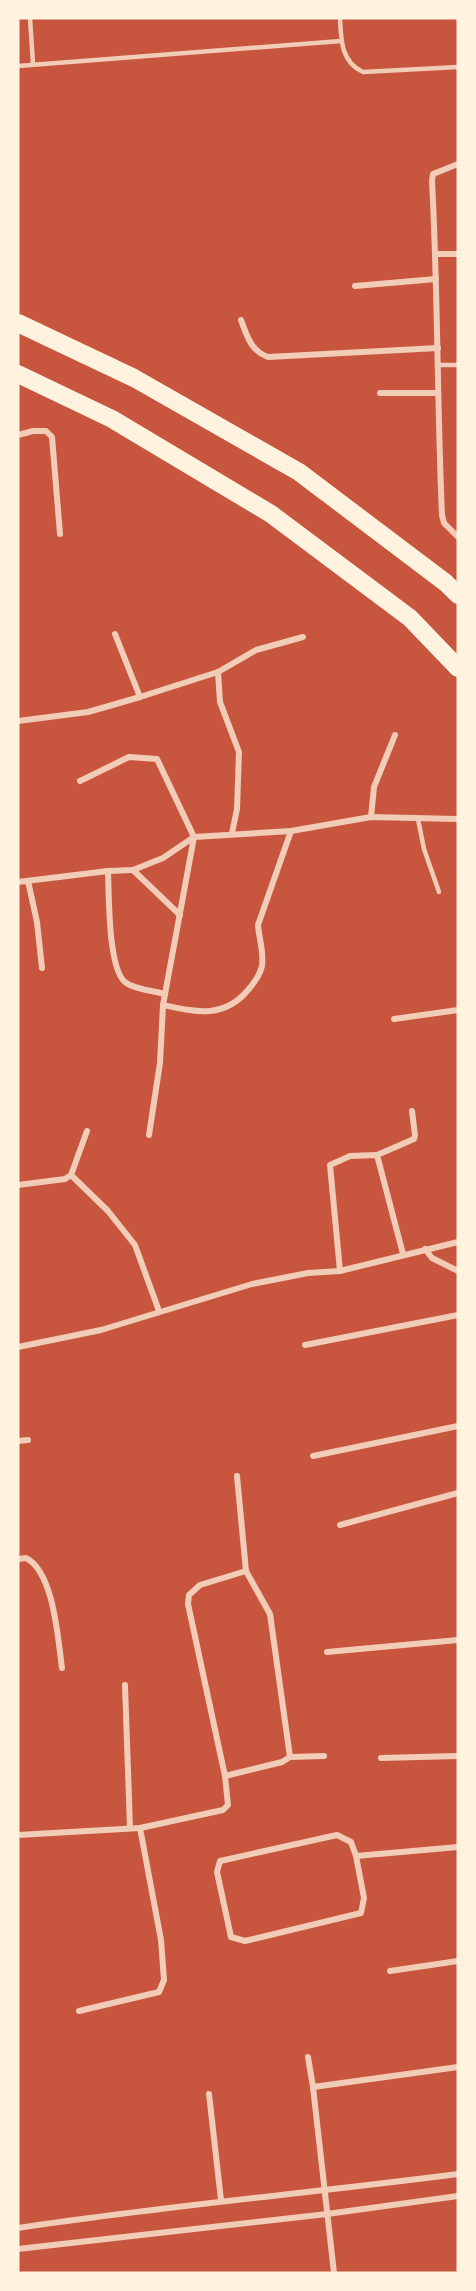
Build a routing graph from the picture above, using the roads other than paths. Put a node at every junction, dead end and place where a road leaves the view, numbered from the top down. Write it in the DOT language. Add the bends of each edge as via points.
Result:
graph roads {
  1 [pos="30,18"];
  2 [pos="340,18"];
  3 [pos="341,41"];
  4 [pos="33,64"];
  5 [pos="18,66"];
  6 [pos="458,67"];
  7 [pos="458,164"];
  8 [pos="436,254"];
  9 [pos="458,254"];
  10 [pos="436,279"];
  11 [pos="355,286"];
  12 [pos="241,320"];
  13 [pos="18,323"];
  14 [pos="438,348"];
  15 [pos="437,365"];
  16 [pos="458,365"];
  17 [pos="18,374"];
  18 [pos="380,393"];
  19 [pos="436,393"];
  20 [pos="18,435"];
  21 [pos="60,534"];
  22 [pos="458,537"];
  23 [pos="458,596"];
  24 [pos="115,634"];
  25 [pos="303,637"];
  26 [pos="458,668"];
  27 [pos="218,672"];
  28 [pos="140,697"];
  29 [pos="18,721"];
  30 [pos="395,735"];
  31 [pos="80,781"];
  32 [pos="371,817"];
  33 [pos="418,819"];
  34 [pos="458,819"];
  35 [pos="291,831"];
  36 [pos="232,833"];
  37 [pos="194,837"];
  38 [pos="134,870"];
  39 [pos="108,871"];
  40 [pos="28,881"];
  41 [pos="18,882"];
  42 [pos="439,892"];
  43 [pos="180,915"];
  44 [pos="42,968"];
  45 [pos="165,994"];
  46 [pos="163,1005"];
  47 [pos="458,1010"];
  48 [pos="394,1019"];
  49 [pos="412,1111"];
  50 [pos="87,1131"];
  51 [pos="149,1135"];
  52 [pos="377,1155"];
  53 [pos="71,1175"];
  54 [pos="18,1185"];
  55 [pos="458,1242"];
  56 [pos="425,1249"];
  57 [pos="403,1254"];
  58 [pos="340,1271"];
  59 [pos="458,1271"];
  60 [pos="159,1311"];
  61 [pos="458,1316"];
  62 [pos="305,1345"];
  63 [pos="18,1347"];
  64 [pos="458,1426"];
  65 [pos="28,1440"];
  66 [pos="18,1441"];
  67 [pos="313,1456"];
  68 [pos="237,1476"];
  69 [pos="458,1493"];
  70 [pos="340,1525"];
  71 [pos="18,1559"];
  72 [pos="246,1571"];
  73 [pos="458,1640"];
  74 [pos="327,1652"];
  75 [pos="62,1668"];
  76 [pos="126,1684"];
  77 [pos="324,1756"];
  78 [pos="458,1756"];
  79 [pos="290,1757"];
  80 [pos="381,1758"];
  81 [pos="225,1776"];
  82 [pos="130,1828"];
  83 [pos="140,1828"];
  84 [pos="18,1835"];
  85 [pos="458,1847"];
  86 [pos="356,1856"];
  87 [pos="458,1961"];
  88 [pos="390,1971"];
  89 [pos="79,2011"];
  90 [pos="308,2057"];
  91 [pos="458,2067"];
  92 [pos="313,2087"];
  93 [pos="209,2094"];
  94 [pos="458,2174"];
  95 [pos="325,2191"];
  96 [pos="458,2196"];
  97 [pos="221,2200"];
  98 [pos="327,2214"];
  99 [pos="18,2228"];
  100 [pos="18,2249"];
  101 [pos="334,2273"];
  1 -- 4 [label="lane"];
  2 -- 3 [label="lane"];
  3 -- 4 [label="lane"];
  3 -- 6 [label="lane" via="352,67 363,72"];
  4 -- 5 [label="lane"];
  7 -- 8 [label="street" via="433,174"];
  8 -- 9 [label="street"];
  8 -- 10 [label="street"];
  10 -- 11 [label="street"];
  10 -- 14 [label="street"];
  12 -- 14 [label="street" via="251,345 268,357"];
  13 -- 23 [label="highway" via="134,378 299,472"];
  14 -- 15 [label="street"];
  15 -- 16 [label="lane"];
  15 -- 19 [label="street"];
  17 -- 26 [label="highway" via="112,419 271,514 410,618"];
  18 -- 19 [label="street"];
  19 -- 22 [label="street" via="442,515 444,523"];
  20 -- 21 [label="street" via="39,430 52,437"];
  24 -- 28 [label="street"];
  25 -- 27 [label="street" via="256,650"];
  27 -- 28 [label="street"];
  27 -- 36 [label="street" via="220,702 239,752"];
  28 -- 29 [label="street" via="88,712"];
  30 -- 32 [label="street" via="374,787"];
  31 -- 37 [label="street" via="129,757 157,759"];
  32 -- 33 [label="street"];
  32 -- 35 [label="street"];
  33 -- 34 [label="street"];
  33 -- 42 [label="lane"];
  35 -- 36 [label="street"];
  35 -- 46 [label="street" via="258,925 263,946 257,979 229,1007 205,1012"];
  36 -- 37 [label="street"];
  37 -- 38 [label="street" via="164,858"];
  37 -- 43 [label="street"];
  38 -- 39 [label="street"];
  38 -- 43 [label="street"];
  39 -- 40 [label="street"];
  39 -- 45 [label="street" via="117,973 126,984"];
  40 -- 41 [label="street"];
  40 -- 44 [label="street"];
  43 -- 45 [label="street"];
  45 -- 46 [label="street"];
  46 -- 51 [label="street" via="160,1063"];
  47 -- 48 [label="street"];
  49 -- 52 [label="street" via="416,1135 413,1140"];
  50 -- 53 [label="street"];
  52 -- 57 [label="street"];
  52 -- 58 [label="street" via="350,1156 330,1165"];
  53 -- 54 [label="street"];
  53 -- 60 [label="street" via="108,1211 135,1245"];
  55 -- 56 [label="street"];
  56 -- 57 [label="street"];
  56 -- 59 [label="street" via="432,1258"];
  57 -- 58 [label="street"];
  58 -- 60 [label="street" via="252,1284"];
  60 -- 63 [label="street" via="101,1330"];
  61 -- 62 [label="street"];
  64 -- 67 [label="street"];
  65 -- 66 [label="street"];
  68 -- 72 [label="street"];
  69 -- 70 [label="street"];
  71 -- 75 [label="street" via="26,1558 38,1568 55,1609"];
  72 -- 79 [label="street" via="270,1614"];
  72 -- 81 [label="street" via="200,1585 189,1595 188,1604"];
  73 -- 74 [label="street"];
  76 -- 82 [label="street"];
  77 -- 79 [label="street"];
  78 -- 80 [label="street"];
  79 -- 81 [label="street"];
  81 -- 83 [label="street" via="228,1805 223,1810"];
  82 -- 83 [label="street"];
  82 -- 84 [label="street"];
  83 -- 89 [label="street" via="161,1940 164,1980 159,1992"];
  85 -- 86 [label="street"];
  86 -- 86 [label="street" via="364,1898 361,1913 245,1941 231,1937 217,1872 220,1861 337,1835 351,1842"];
  87 -- 88 [label="street"];
  90 -- 92 [label="street"];
  91 -- 92 [label="street"];
  92 -- 95 [label="street"];
  93 -- 97 [label="street"];
  94 -- 95 [label="street"];
  95 -- 97 [label="street"];
  95 -- 98 [label="street"];
  96 -- 98 [label="street"];
  97 -- 99 [label="street"];
  98 -- 100 [label="street"];
  98 -- 101 [label="street"];
}
